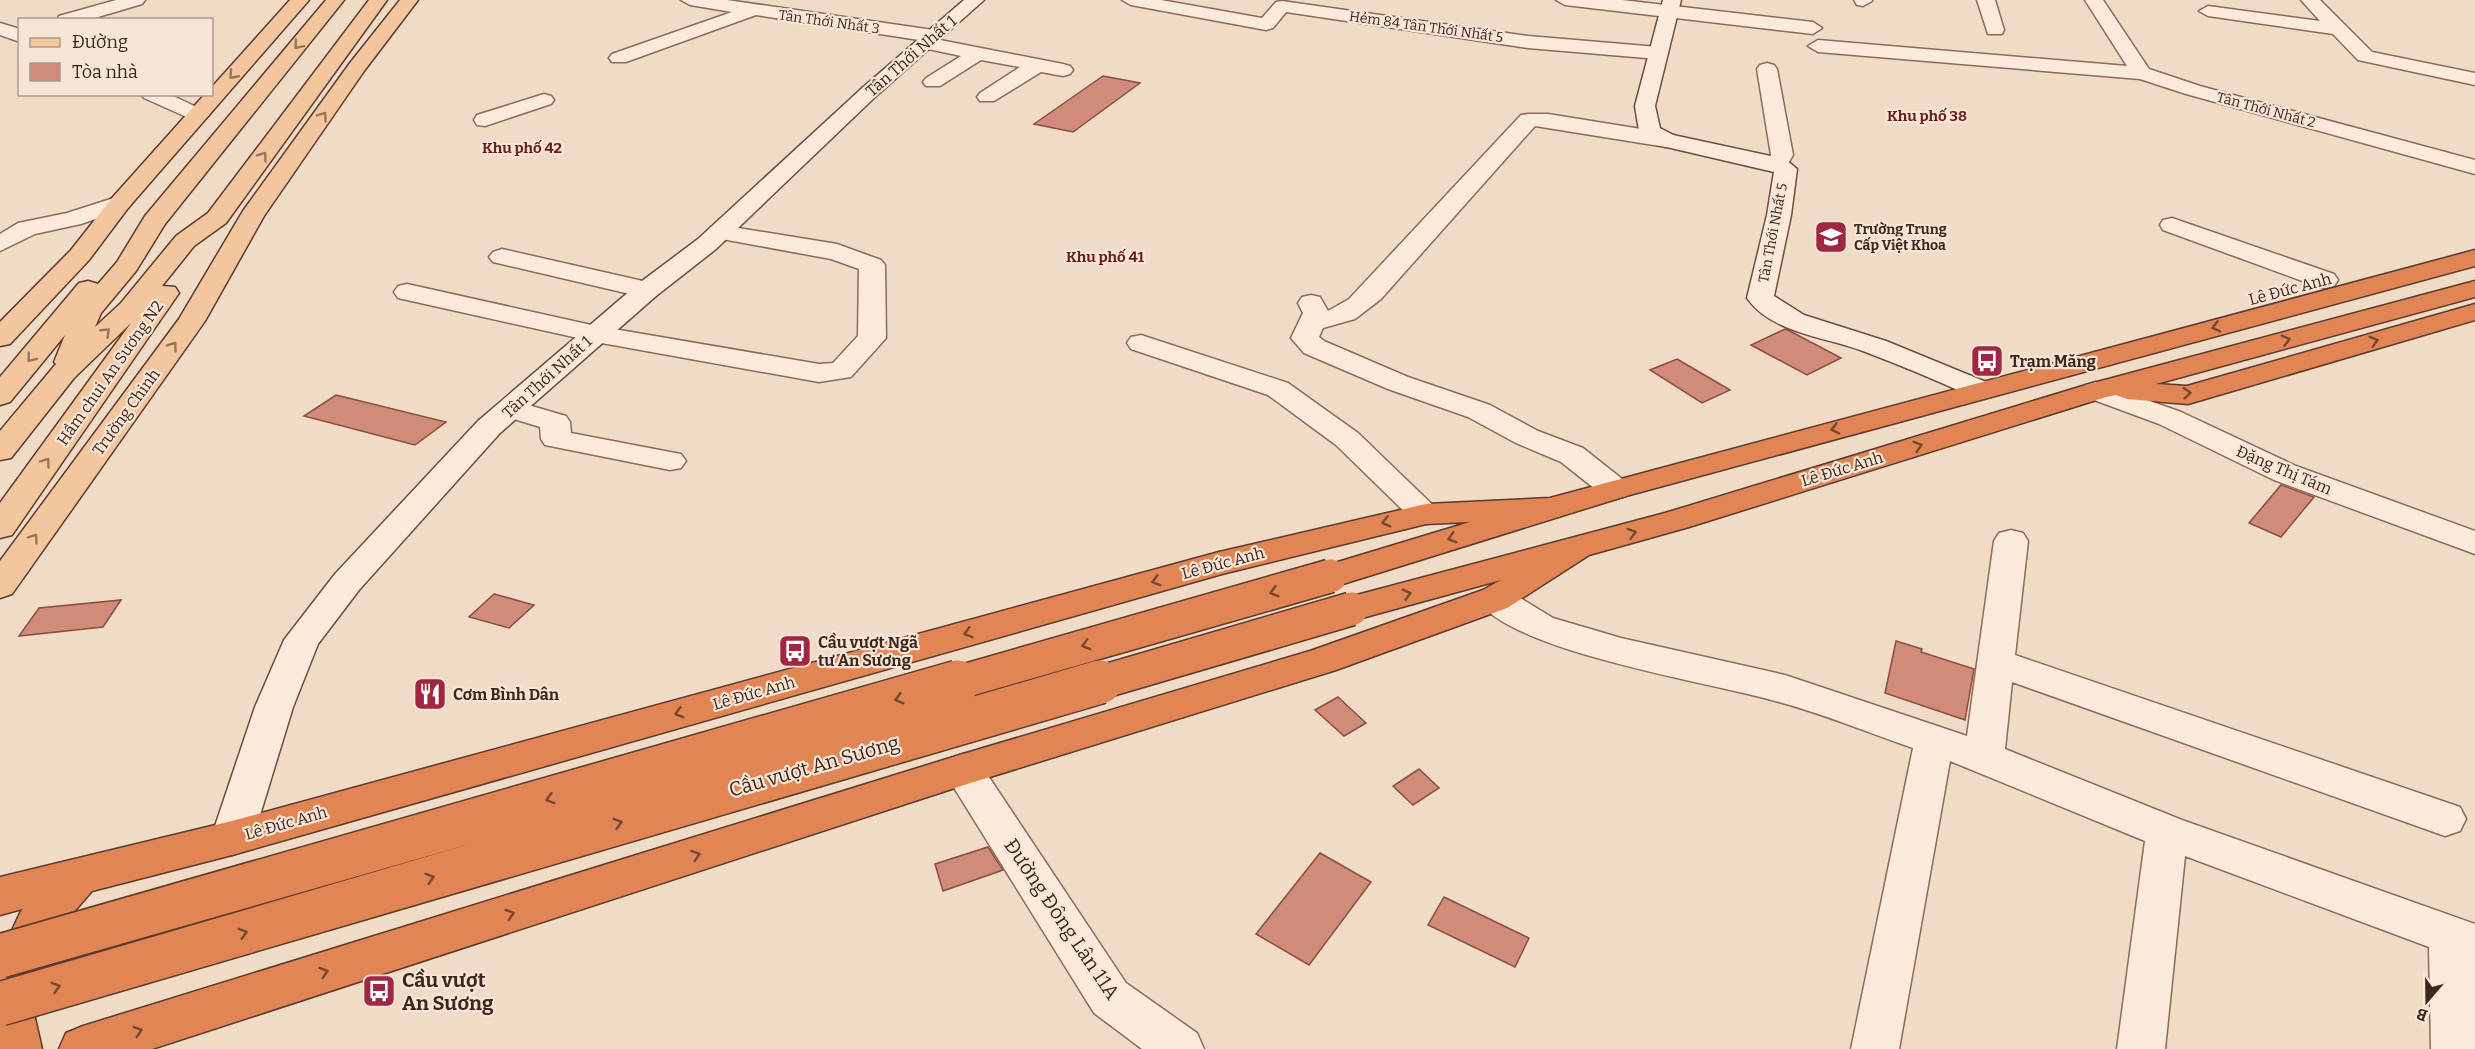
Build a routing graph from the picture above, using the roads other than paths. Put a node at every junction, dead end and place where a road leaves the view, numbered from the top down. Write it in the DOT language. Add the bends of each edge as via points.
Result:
graph roads {
  1 [pos="136,0"];
  2 [pos="300,0"];
  3 [pos="335,0"];
  4 [pos="378,0"];
  5 [pos="409,0"];
  6 [pos="775,0"];
  7 [pos="975,0"];
  8 [pos="1131,0"];
  9 [pos="1565,0"];
  10 [pos="1986,0"];
  11 [pos="2094,0"];
  12 [pos="2310,0"];
  13 [pos="699,1"];
  14 [pos="1670,7"];
  15 [pos="751,11"];
  16 [pos="2208,11"];
  17 [pos="73,18"];
  18 [pos="2340,29"];
  19 [pos="1995,30"];
  20 [pos="929,40"];
  21 [pos="978,53"];
  22 [pos="1659,53"];
  23 [pos="618,58"];
  24 [pos="1038,65"];
  25 [pos="1767,69"];
  26 [pos="1063,70"];
  27 [pos="2142,73"];
  28 [pos="2475,79"];
  29 [pos="933,82"];
  30 [pos="155,96"];
  31 [pos="987,97"];
  32 [pos="544,100"];
  33 [pos="198,115"];
  34 [pos="486,120"];
  35 [pos="1666,140"];
  36 [pos="209,152"];
  37 [pos="1777,164"];
  38 [pos="2475,167"];
  39 [pos="240,188"];
  40 [pos="120,203"];
  41 [pos="217,218"];
  42 [pos="154,222"];
  43 [pos="2172,225"];
  44 [pos="720,232"];
  45 [pos="242,233"];
  46 [pos="2475,240"];
  47 [pos="0,244"];
  48 [pos="80,255"];
  49 [pos="502,257"];
  50 [pos="2475,258"];
  51 [pos="2325,280"];
  52 [pos="2475,288"];
  53 [pos="647,290"];
  54 [pos="407,292"];
  55 [pos="2475,312"];
  56 [pos="596,334"];
  57 [pos="0,338"];
  58 [pos="1141,343"];
  59 [pos="64,372"];
  60 [pos="2013,381"];
  61 [pos="2102,389"];
  62 [pos="1981,390"];
  63 [pos="0,396"];
  64 [pos="511,409"];
  65 [pos="0,451"];
  66 [pos="670,461"];
  67 [pos="1615,489"];
  68 [pos="1548,508"];
  69 [pos="1426,514"];
  70 [pos="0,526"];
  71 [pos="2011,542"];
  72 [pos="2475,543"];
  73 [pos="1575,550"];
  74 [pos="0,586"];
  75 [pos="1340,592"];
  76 [pos="1495,599"];
  77 [pos="1996,662"];
  78 [pos="1934,740"];
  79 [pos="1984,757"];
  80 [pos="963,770"];
  81 [pos="2445,819"];
  82 [pos="2167,832"];
  83 [pos="232,838"];
  84 [pos="77,878"];
  85 [pos="0,896"];
  86 [pos="2463,940"];
  87 [pos="0,956"];
  88 [pos="0,1004"];
  89 [pos="18,1049"];
  90 [pos="83,1049"];
  91 [pos="1180,1049"];
  92 [pos="1875,1049"];
  93 [pos="2140,1049"];
  94 [pos="2455,1049"];
  1 -- 17 [label="street"];
  2 -- 33 [label="main road, one-way"];
  3 -- 36 [label="main road, one-way"];
  39 -- 4 [label="main road, one-way"];
  45 -- 5 [label="main road, Trường Chinh, one-way" via="357,67"];
  6 -- 15 [label="street"];
  7 -- 20 [label="street, Tân Thới Nhất 1"];
  8 -- 22 [label="street, Hẻm 84 Tân Thới Nhất 5" via="1266,24 1282,6 1528,42"];
  9 -- 14 [label="street, Tân Thới Nhất 2"];
  10 -- 19 [label="street"];
  11 -- 27 [label="street"];
  12 -- 18 [label="street"];
  13 -- 15 [label="street, Tân Thới Nhất 3"];
  14 -- 22 [label="street"];
  14 -- 27 [label="street, Tân Thới Nhất 2" via="1816,37"];
  15 -- 20 [label="street, Tân Thới Nhất 3"];
  15 -- 23 [label="street"];
  16 -- 18 [label="street"];
  18 -- 28 [label="street" via="2365,56"];
  20 -- 21 [label="street, Tân Thới Nhất 3"];
  20 -- 44 [label="street, Tân Thới Nhất 1"];
  21 -- 24 [label="street, Tân Thới Nhất 3"];
  21 -- 29 [label="street"];
  22 -- 35 [label="street" via="1645,106 1650,131"];
  24 -- 26 [label="street, Tân Thới Nhất 3"];
  24 -- 31 [label="street"];
  25 -- 37 [label="street" via="1782,155"];
  27 -- 38 [label="street, Tân Thới Nhất 2"];
  30 -- 33 [label="street"];
  32 -- 34 [label="street"];
  33 -- 40 [label="main road"];
  35 -- 37 [label="street, Tân Thới Nhất 5"];
  35 -- 67 [label="street, Tân Thới Nhất 5" via="1529,120 1365,300 1351,312 1332,320 1311,310 1305,338 1314,347 1398,383 1479,411 1572,455"];
  36 -- 42 [label="main road"];
  36 -- 48 [label="main road" via="139,213"];
  37 -- 62 [label="street, Tân Thới Nhất 5" via="1786,169 1760,298 1771,309 1802,323 1935,368"];
  39 -- 41 [label="main road"];
  39 -- 45 [label="main road" via="237,207"];
  40 -- 47 [label="street" via="27,228"];
  40 -- 48 [label="main road"];
  59 -- 41 [label="main road, one-way" via="130,309 185,241"];
  70 -- 41 [label="main road, Hầm chui An Sương N2, one-way"];
  42 -- 59 [label="main road" via="127,266 88,310"];
  42 -- 63 [label="main road, one-way" via="72,305"];
  43 -- 51 [label="street"];
  44 -- 53 [label="street, Tân Thới Nhất 1"];
  44 -- 56 [label="street" via="837,252 872,265 872,339 842,371 819,374"];
  74 -- 45 [label="main road, Trường Chinh, one-way" via="190,321"];
  46 -- 51 [label="highway, Lê Đức Anh"];
  48 -- 57 [label="main road"];
  49 -- 53 [label="street"];
  50 -- 60 [label="highway, Lê Đức Anh, one-way"];
  51 -- 60 [label="highway, Lê Đức Anh" via="2034,354"];
  61 -- 52 [label="highway, Lê Đức Anh, one-way"];
  53 -- 56 [label="street, Tân Thới Nhất 1"];
  54 -- 56 [label="street"];
  61 -- 55 [label="highway, Lê Đức Anh, one-way" via="2188,395"];
  56 -- 64 [label="street, Tân Thới Nhất 1"];
  58 -- 69 [label="street" via="1278,389 1347,439"];
  59 -- 65 [label="main road"];
  60 -- 62 [label="highway, Lê Đức Anh"];
  61 -- 72 [label="street, Đặng Thị Tám" via="2285,473"];
  73 -- 61 [label="highway, Lê Đức Anh, one-way"];
  62 -- 67 [label="highway, Lê Đức Anh, one-way"];
  64 -- 66 [label="street" via="555,422 556,439"];
  64 -- 83 [label="street, Tân Thới Nhất 1" via="489,427 347,582 302,640 274,707"];
  67 -- 68 [label="highway, Lê Đức Anh"];
  68 -- 69 [label="highway, Lê Đức Anh"];
  68 -- 75 [label="highway, Lê Đức Anh, one-way"];
  69 -- 83 [label="highway, Lê Đức Anh, one-way" via="1219,563"];
  71 -- 77 [label="street"];
  75 -- 73 [label="highway, Lê Đức Anh, one-way"];
  73 -- 76 [label="highway, Lê Đức Anh"];
  75 -- 87 [label="highway, one-way, bridge"];
  88 -- 75 [label="highway, Cầu vượt An Sương, one-way, bridge"];
  76 -- 78 [label="street" via="1540,627 1621,651 1785,689"];
  76 -- 80 [label="highway, Lê Đức Anh" via="1323,661"];
  77 -- 79 [label="street"];
  77 -- 81 [label="street"];
  78 -- 79 [label="street"];
  78 -- 92 [label="street"];
  79 -- 82 [label="street"];
  90 -- 80 [label="highway, Lê Đức Anh, one-way"];
  80 -- 91 [label="street, Đường Đông Lân 11A" via="1110,998"];
  82 -- 86 [label="street"];
  82 -- 93 [label="street"];
  83 -- 84 [label="highway, Lê Đức Anh"];
  84 -- 85 [label="highway, Lê Đức Anh"];
  84 -- 89 [label="highway" via="42,916 20,961 8,1014"];
  86 -- 94 [label="street"];
}
